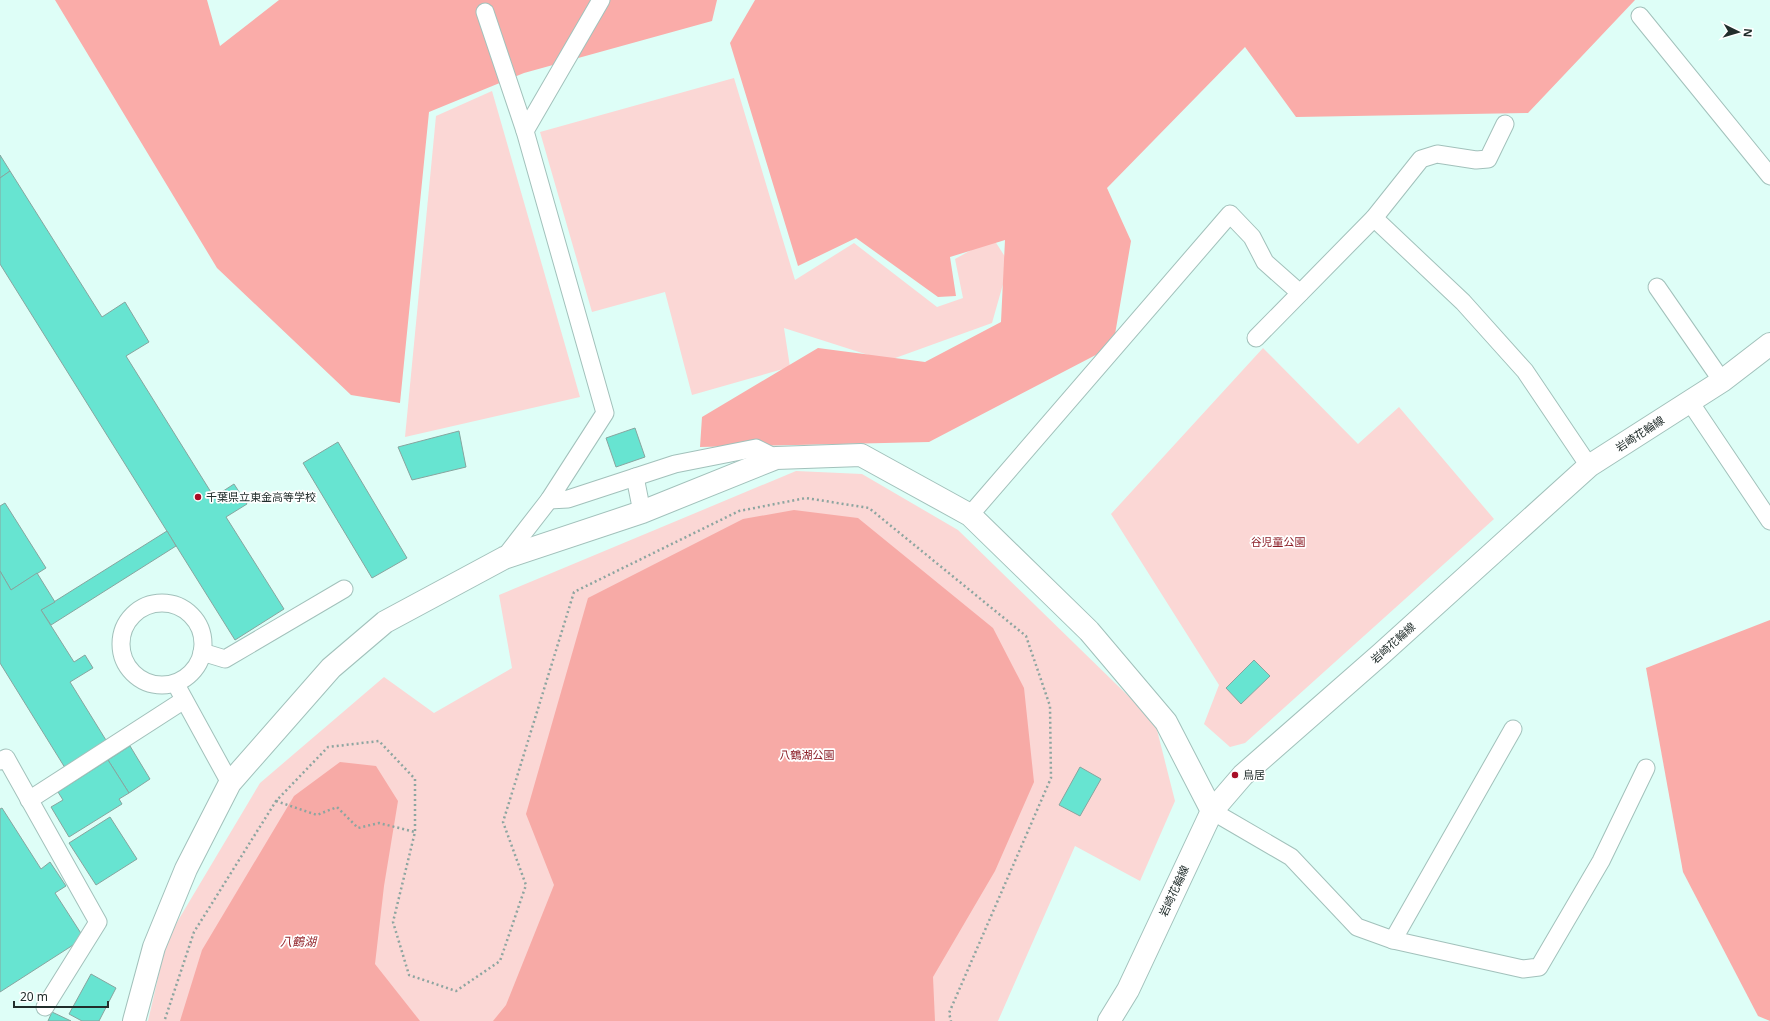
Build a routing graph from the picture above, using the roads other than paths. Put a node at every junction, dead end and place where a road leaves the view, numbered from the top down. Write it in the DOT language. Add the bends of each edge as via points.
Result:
graph roads {
  1 [pos="601,0"];
  2 [pos="485,12"];
  3 [pos="1640,16"];
  4 [pos="1505,124"];
  5 [pos="525,131"];
  6 [pos="1770,176"];
  7 [pos="1374,218"];
  8 [pos="1657,287"];
  9 [pos="1300,293"];
  10 [pos="1256,338"];
  11 [pos="1770,344"];
  12 [pos="1722,381"];
  13 [pos="1690,402"];
  14 [pos="776,458"];
  15 [pos="1589,466"];
  16 [pos="635,477"];
  17 [pos="549,500"];
  18 [pos="642,512"];
  19 [pos="970,515"];
  20 [pos="1770,522"];
  21 [pos="504,558"];
  22 [pos="344,589"];
  23 [pos="202,652"];
  24 [pos="175,683"];
  25 [pos="184,700"];
  26 [pos="1513,729"];
  27 [pos="0,761"];
  28 [pos="1646,768"];
  29 [pos="230,782"];
  30 [pos="29,800"];
  31 [pos="1212,811"];
  32 [pos="1393,940"];
  33 [pos="45,1007"];
  34 [pos="134,1021"];
  35 [pos="1108,1021"];
  1 -- 5 [label="lane"];
  2 -- 5 [label="lane"];
  3 -- 6 [label="lane"];
  4 -- 7 [label="lane" via="1488,159 1476,160 1437,154 1421,159"];
  5 -- 17 [label="lane" via="605,413"];
  7 -- 9 [label="lane"];
  7 -- 15 [label="lane" via="1463,302 1525,371"];
  8 -- 12 [label="lane"];
  9 -- 10 [label="lane"];
  9 -- 19 [label="lane" via="1265,262 1252,237 1230,214"];
  11 -- 12 [label="street, 岩崎花輪線"];
  12 -- 13 [label="street, 岩崎花輪線"];
  13 -- 15 [label="street, 岩崎花輪線"];
  13 -- 20 [label="lane"];
  14 -- 16 [label="lane" via="756,448 675,464"];
  14 -- 18 [label="street"];
  14 -- 19 [label="street" via="861,455"];
  15 -- 31 [label="street, 岩崎花輪線" via="1243,775"];
  16 -- 17 [label="lane" via="568,499"];
  16 -- 18 [label="lane"];
  17 -- 21 [label="lane"];
  18 -- 21 [label="street"];
  19 -- 31 [label="street" via="1089,631 1166,722"];
  21 -- 29 [label="street" via="385,622 332,668"];
  22 -- 23 [label="lane" via="225,659"];
  23 -- 24 [label="lane" via="197,665 187,676"];
  23 -- 24 [label="lane" via="203,638 198,624 189,613 177,605 163,602 149,605 127,622 122,635 121,650 134,674 147,682 161,685"];
  24 -- 25 [label="lane"];
  25 -- 29 [label="lane"];
  25 -- 30 [label="lane"];
  26 -- 32 [label="lane"];
  27 -- 30 [label="lane" via="6,758"];
  28 -- 32 [label="lane" via="1601,861 1539,967 1523,969"];
  29 -- 34 [label="street" via="183,876 154,947"];
  30 -- 33 [label="lane" via="98,922"];
  31 -- 32 [label="lane" via="1291,856 1357,927"];
  31 -- 35 [label="street, 岩崎花輪線" via="1128,990"];
}
